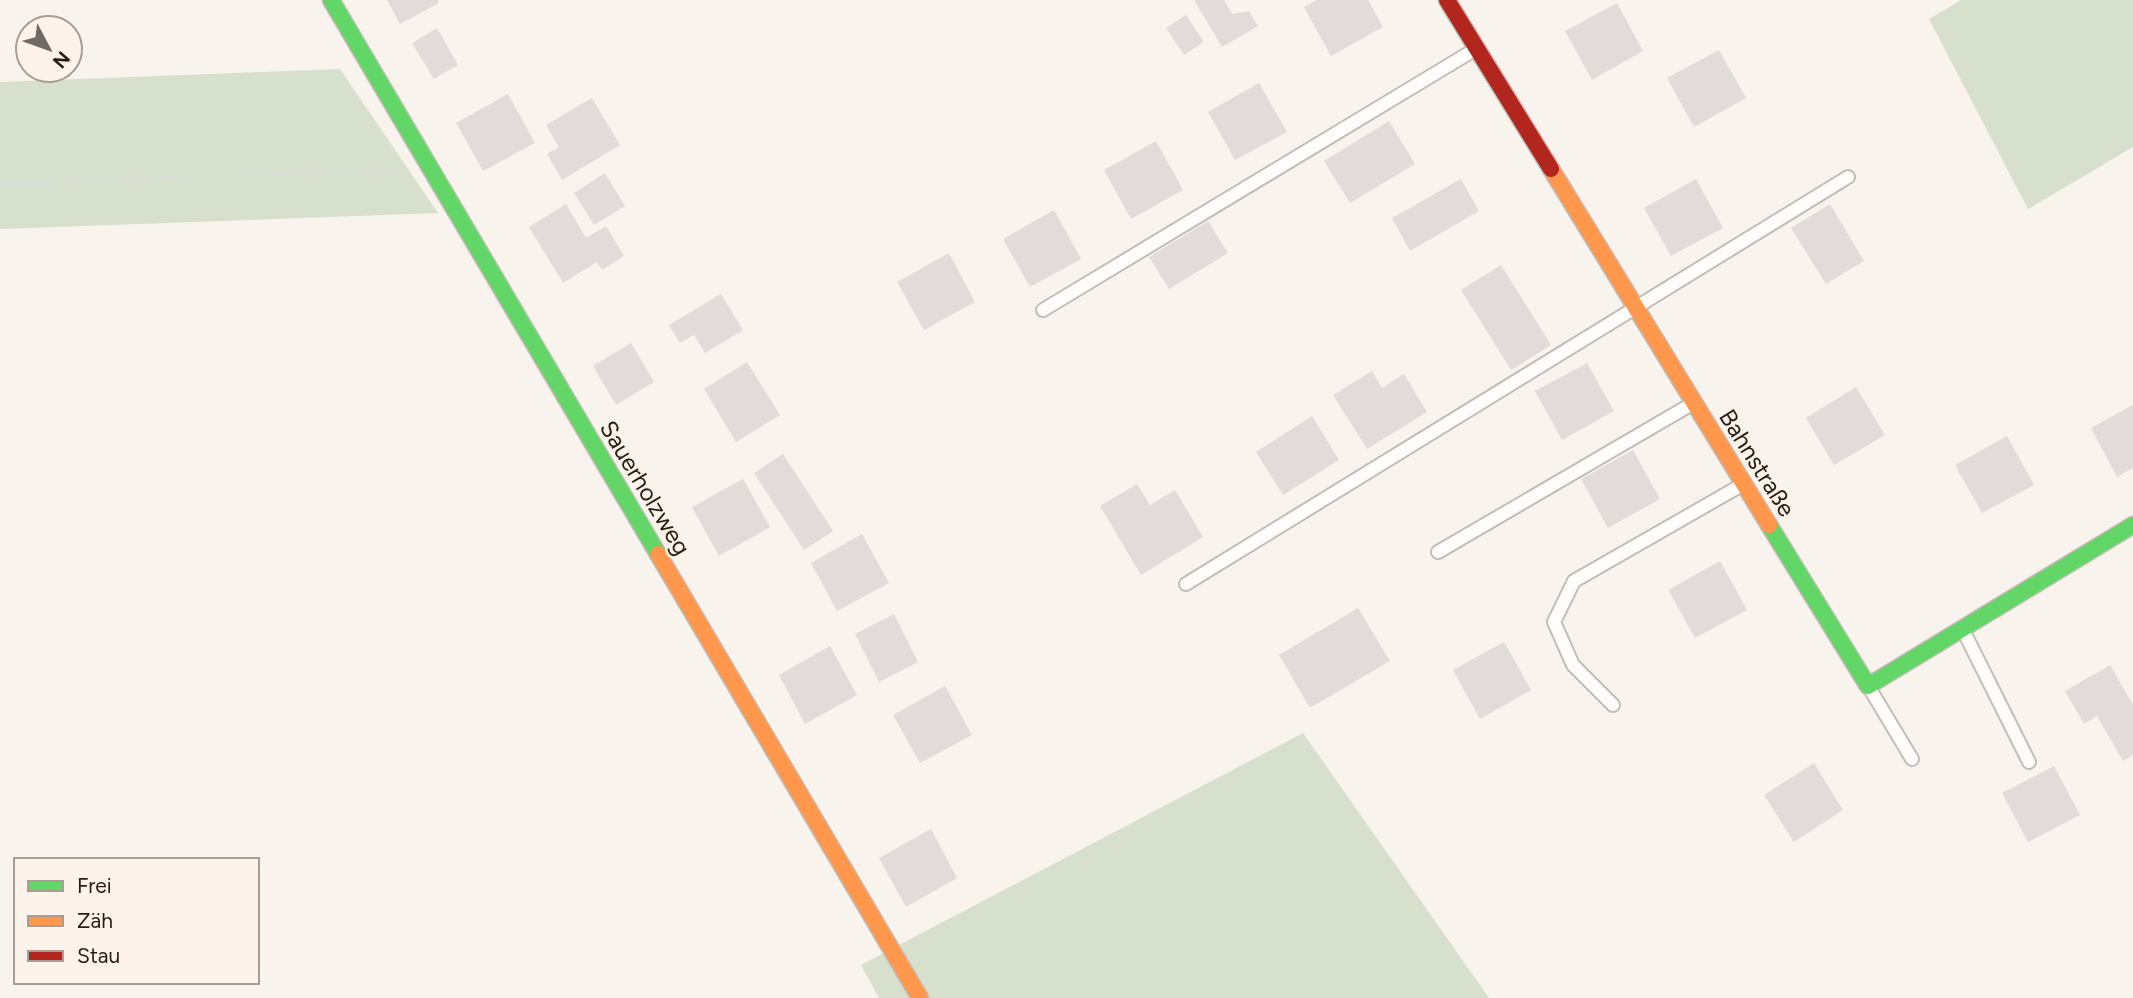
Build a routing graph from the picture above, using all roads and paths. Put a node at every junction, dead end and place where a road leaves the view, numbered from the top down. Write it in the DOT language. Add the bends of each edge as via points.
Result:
graph roads {
  1 [pos="331,0"];
  2 [pos="1447,0"];
  3 [pos="1477,48"];
  4 [pos="434,175"];
  5 [pos="1849,177"];
  6 [pos="0,183"];
  7 [pos="1636,309"];
  8 [pos="1043,310"];
  9 [pos="1694,403"];
  10 [pos="1744,484"];
  11 [pos="2133,526"];
  12 [pos="1438,552"];
  13 [pos="1186,584"];
  14 [pos="1962,629"];
  15 [pos="1868,686"];
  16 [pos="1613,705"];
  17 [pos="1912,759"];
  18 [pos="2029,762"];
  19 [pos="920,998"];
  1 -- 4 [label="street, Sauerholzweg"];
  2 -- 3 [label="street, Bahnstraße"];
  3 -- 7 [label="street, Bahnstraße"];
  3 -- 8 [label="lane"];
  4 -- 6 [label="path" via="340,171"];
  4 -- 19 [label="street, Sauerholzweg"];
  5 -- 7 [label="lane"];
  7 -- 9 [label="street, Bahnstraße"];
  7 -- 13 [label="lane"];
  9 -- 10 [label="street, Bahnstraße"];
  9 -- 12 [label="lane"];
  10 -- 15 [label="street, Bahnstraße"];
  10 -- 16 [label="lane" via="1574,581 1554,622 1573,666"];
  11 -- 14 [label="street"];
  14 -- 15 [label="street"];
  14 -- 18 [label="lane"];
  15 -- 17 [label="lane"];
}
